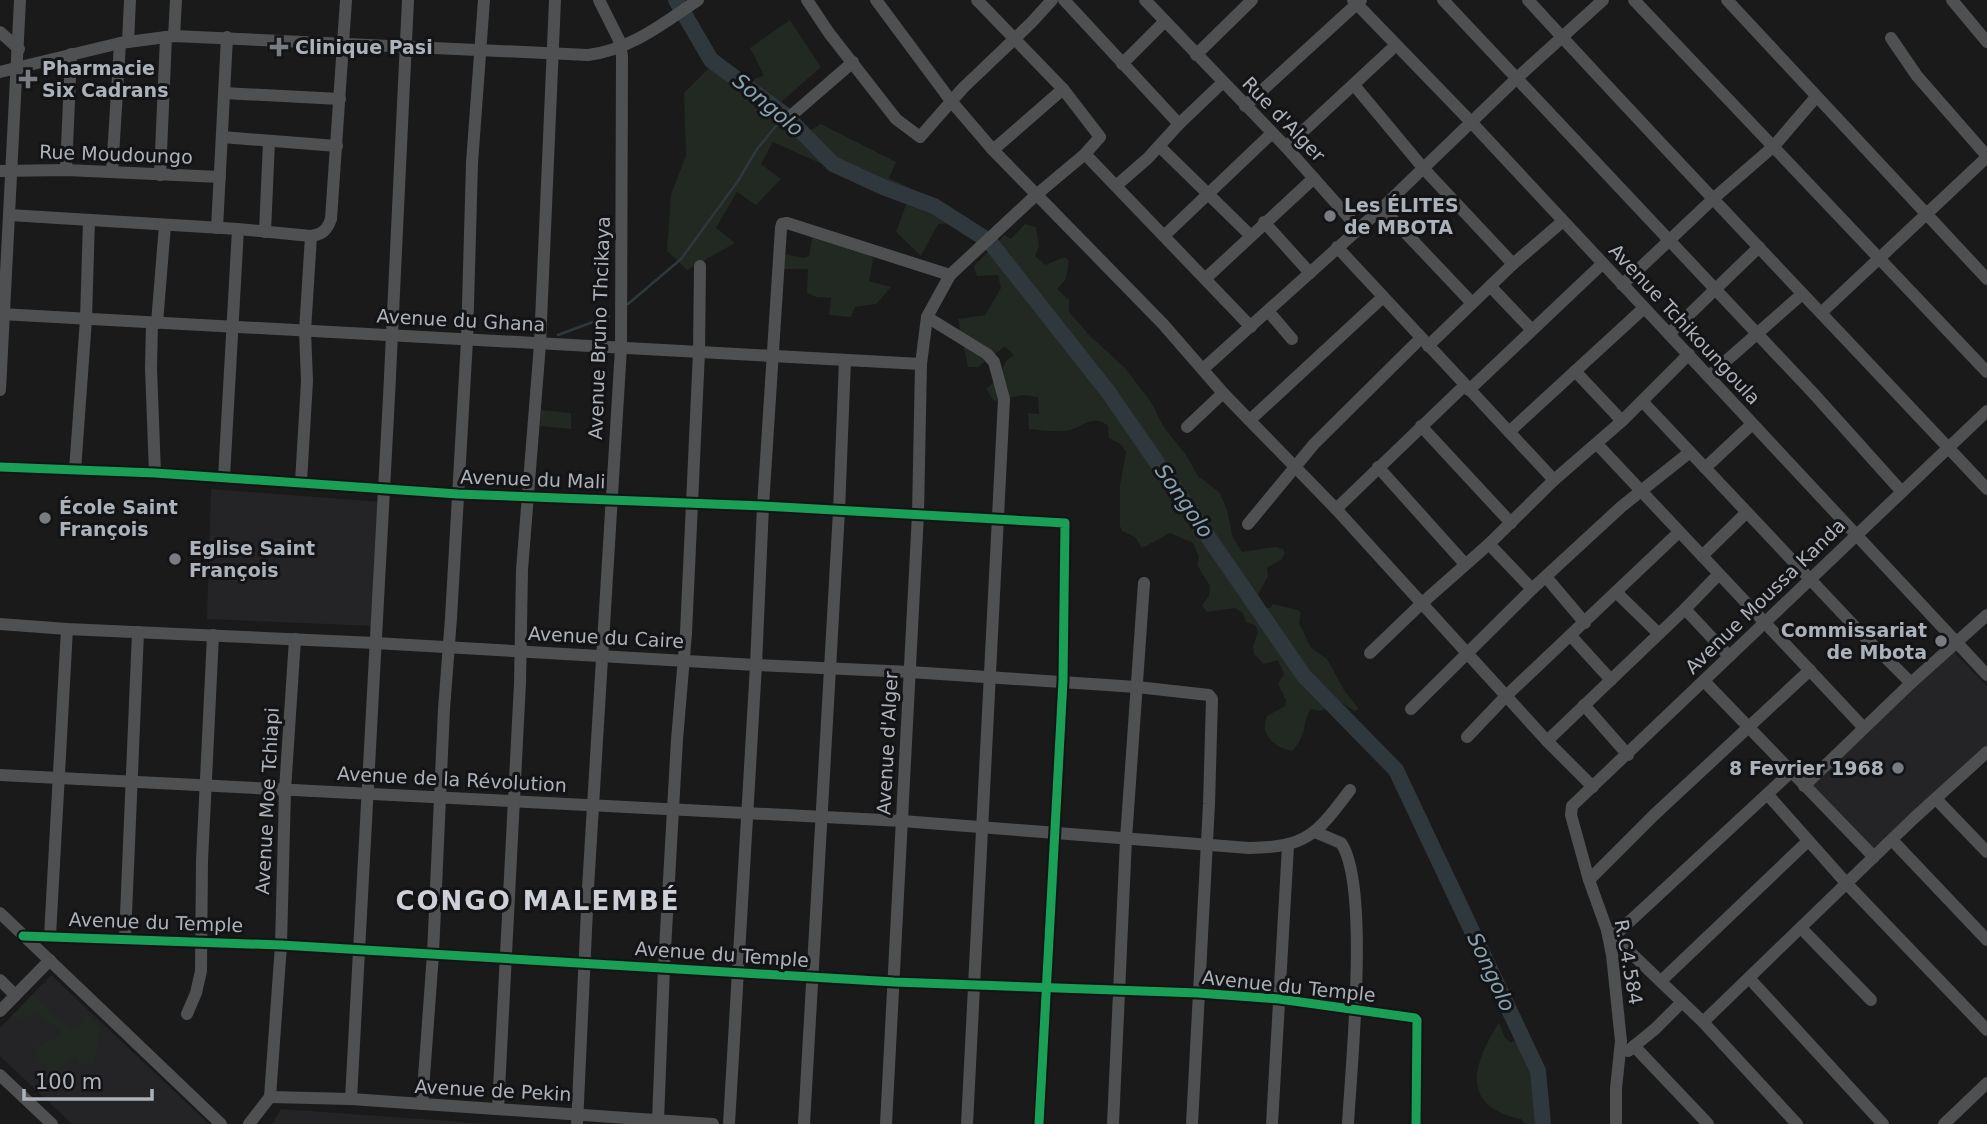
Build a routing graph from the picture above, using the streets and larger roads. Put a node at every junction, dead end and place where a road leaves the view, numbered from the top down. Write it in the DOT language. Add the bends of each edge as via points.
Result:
graph roads {
  1 [pos="130,0"];
  2 [pos="176,0"];
  3 [pos="346,0"];
  4 [pos="408,0"];
  5 [pos="484,0"];
  6 [pos="555,0"];
  7 [pos="598,0"];
  8 [pos="807,0"];
  9 [pos="876,0"];
  10 [pos="977,0"];
  11 [pos="1052,0"];
  12 [pos="1064,0"];
  13 [pos="1145,0"];
  14 [pos="1231,0"];
  15 [pos="1252,0"];
  16 [pos="1443,0"];
  17 [pos="1528,0"];
  18 [pos="1603,0"];
  19 [pos="1634,0"];
  20 [pos="1727,0"];
  21 [pos="1952,0"];
  22 [pos="22,1"];
  23 [pos="1357,1"];
  24 [pos="693,3"];
  25 [pos="1241,11"];
  26 [pos="1165,21"];
  27 [pos="0,32"];
  28 [pos="170,36"];
  29 [pos="227,37"];
  30 [pos="1562,37"];
  31 [pos="1891,38"];
  32 [pos="1014,40"];
  33 [pos="1987,42"];
  34 [pos="124,43"];
  35 [pos="343,43"];
  36 [pos="406,45"];
  37 [pos="1396,45"];
  38 [pos="621,46"];
  39 [pos="19,48"];
  40 [pos="480,50"];
  41 [pos="71,54"];
  42 [pos="553,54"];
  43 [pos="1196,55"];
  44 [pos="853,62"];
  45 [pos="1122,64"];
  46 [pos="18,68"];
  47 [pos="0,72"];
  48 [pos="1517,78"];
  49 [pos="1223,83"];
  50 [pos="1354,85"];
  51 [pos="1063,89"];
  52 [pos="224,93"];
  53 [pos="1816,97"];
  54 [pos="340,99"];
  55 [pos="951,101"];
  56 [pos="1245,106"];
  57 [pos="793,114"];
  58 [pos="1472,123"];
  59 [pos="1179,124"];
  60 [pos="1272,133"];
  61 [pos="222,137"];
  62 [pos="269,141"];
  63 [pos="337,146"];
  64 [pos="1159,146"];
  65 [pos="1774,146"];
  66 [pos="1286,147"];
  67 [pos="993,150"];
  68 [pos="1085,154"];
  69 [pos="1987,157"];
  70 [pos="1424,169"];
  71 [pos="66,170"];
  72 [pos="6,171"];
  73 [pos="112,172"];
  74 [pos="160,176"];
  75 [pos="220,177"];
  76 [pos="1314,178"];
  77 [pos="1117,186"];
  78 [pos="1209,194"];
  79 [pos="1036,195"];
  80 [pos="1714,198"];
  81 [pos="1382,208"];
  82 [pos="1927,214"];
  83 [pos="9,215"];
  84 [pos="89,220"];
  85 [pos="1563,221"];
  86 [pos="1264,222"];
  87 [pos="165,225"];
  88 [pos="217,228"];
  89 [pos="238,229"];
  90 [pos="1359,229"];
  91 [pos="265,232"];
  92 [pos="1165,235"];
  93 [pos="1250,235"];
  94 [pos="311,236"];
  95 [pos="1668,241"];
  96 [pos="1337,247"];
  97 [pos="1759,247"];
  98 [pos="1879,257"];
  99 [pos="1513,264"];
  100 [pos="1602,264"];
  101 [pos="700,266"];
  102 [pos="1310,273"];
  103 [pos="950,275"];
  104 [pos="1206,278"];
  105 [pos="1987,279"];
  106 [pos="1622,285"];
  107 [pos="1490,286"];
  108 [pos="1715,290"];
  109 [pos="1801,295"];
  110 [pos="1383,297"];
  111 [pos="1472,303"];
  112 [pos="1644,308"];
  113 [pos="1268,311"];
  114 [pos="1821,313"];
  115 [pos="2,315"];
  116 [pos="927,317"];
  117 [pos="86,319"];
  118 [pos="155,323"];
  119 [pos="232,327"];
  120 [pos="1251,327"];
  121 [pos="1532,330"];
  122 [pos="305,331"];
  123 [pos="1669,334"];
  124 [pos="1758,335"];
  125 [pos="392,336"];
  126 [pos="1292,339"];
  127 [pos="467,340"];
  128 [pos="1424,342"];
  129 [pos="540,344"];
  130 [pos="621,348"];
  131 [pos="699,352"];
  132 [pos="1689,355"];
  133 [pos="773,356"];
  134 [pos="845,360"];
  135 [pos="921,364"];
  136 [pos="1203,369"];
  137 [pos="1574,371"];
  138 [pos="1987,372"];
  139 [pos="1709,376"];
  140 [pos="1467,387"];
  141 [pos="0,390"];
  142 [pos="1223,393"];
  143 [pos="1642,401"];
  144 [pos="1987,411"];
  145 [pos="1250,421"];
  146 [pos="1622,421"];
  147 [pos="1752,424"];
  148 [pos="1421,426"];
  149 [pos="1187,427"];
  150 [pos="1509,432"];
  151 [pos="1597,444"];
  152 [pos="1947,447"];
  153 [pos="1690,452"];
  154 [pos="0,467"];
  155 [pos="1294,467"];
  156 [pos="1378,467"];
  157 [pos="1705,468"];
  158 [pos="75,470"];
  159 [pos="156,473"];
  160 [pos="224,477"];
  161 [pos="1554,480"];
  162 [pos="301,482"];
  163 [pos="383,489"];
  164 [pos="1987,489"];
  165 [pos="1902,492"];
  166 [pos="1642,493"];
  167 [pos="458,494"];
  168 [pos="527,496"];
  169 [pos="612,500"];
  170 [pos="691,505"];
  171 [pos="763,506"];
  172 [pos="1336,509"];
  173 [pos="839,510"];
  174 [pos="1746,513"];
  175 [pos="918,514"];
  176 [pos="999,519"];
  177 [pos="1511,523"];
  178 [pos="1248,524"];
  179 [pos="1679,532"];
  180 [pos="1857,536"];
  181 [pos="1489,544"];
  182 [pos="1702,556"];
  183 [pos="1465,564"];
  184 [pos="1718,575"];
  185 [pos="1546,577"];
  186 [pos="1811,580"];
  187 [pos="1144,583"];
  188 [pos="1532,589"];
  189 [pos="1617,593"];
  190 [pos="1421,604"];
  191 [pos="1685,609"];
  192 [pos="1987,615"];
  193 [pos="1585,622"];
  194 [pos="1767,622"];
  195 [pos="0,624"];
  196 [pos="66,629"];
  197 [pos="138,632"];
  198 [pos="1658,633"];
  199 [pos="213,635"];
  200 [pos="1571,636"];
  201 [pos="295,639"];
  202 [pos="1956,642"];
  203 [pos="375,643"];
  204 [pos="447,648"];
  205 [pos="520,652"];
  206 [pos="1370,653"];
  207 [pos="1468,654"];
  208 [pos="604,655"];
  209 [pos="1729,656"];
  210 [pos="683,660"];
  211 [pos="756,665"];
  212 [pos="829,668"];
  213 [pos="1810,670"];
  214 [pos="910,672"];
  215 [pos="1987,675"];
  216 [pos="990,677"];
  217 [pos="1611,680"];
  218 [pos="1063,681"];
  219 [pos="1704,681"];
  220 [pos="1911,683"];
  221 [pos="1137,687"];
  222 [pos="1507,696"];
  223 [pos="1584,705"];
  224 [pos="1411,709"];
  225 [pos="1749,727"];
  226 [pos="1864,728"];
  227 [pos="1466,737"];
  228 [pos="1547,741"];
  229 [pos="1628,755"];
  230 [pos="1984,760"];
  231 [pos="1791,772"];
  232 [pos="0,775"];
  233 [pos="60,778"];
  234 [pos="131,782"];
  235 [pos="207,786"];
  236 [pos="1804,786"];
  237 [pos="1593,787"];
  238 [pos="285,790"];
  239 [pos="1350,790"];
  240 [pos="366,794"];
  241 [pos="1768,795"];
  242 [pos="440,798"];
  243 [pos="1936,799"];
  244 [pos="514,801"];
  245 [pos="594,806"];
  246 [pos="674,810"];
  247 [pos="1571,810"];
  248 [pos="748,813"];
  249 [pos="821,817"];
  250 [pos="902,821"];
  251 [pos="983,828"];
  252 [pos="1315,832"];
  253 [pos="1054,834"];
  254 [pos="1126,839"];
  255 [pos="1892,840"];
  256 [pos="1808,841"];
  257 [pos="1206,845"];
  258 [pos="1288,846"];
  259 [pos="1987,852"];
  260 [pos="1874,858"];
  261 [pos="1590,880"];
  262 [pos="1847,884"];
  263 [pos="0,913"];
  264 [pos="1801,928"];
  265 [pos="1611,933"];
  266 [pos="23,936"];
  267 [pos="50,936"];
  268 [pos="125,938"];
  269 [pos="1987,940"];
  270 [pos="201,941"];
  271 [pos="281,945"];
  272 [pos="358,950"];
  273 [pos="433,954"];
  274 [pos="505,958"];
  275 [pos="50,960"];
  276 [pos="585,963"];
  277 [pos="664,967"];
  278 [pos="738,971"];
  279 [pos="812,977"];
  280 [pos="1749,978"];
  281 [pos="0,980"];
  282 [pos="1661,981"];
  283 [pos="894,982"];
  284 [pos="973,984"];
  285 [pos="1046,988"];
  286 [pos="1120,991"];
  287 [pos="1198,993"];
  288 [pos="15,995"];
  289 [pos="1279,999"];
  290 [pos="1871,1000"];
  291 [pos="1682,1002"];
  292 [pos="1354,1008"];
  293 [pos="0,1011"];
  294 [pos="187,1014"];
  295 [pos="1703,1022"];
  296 [pos="1987,1030"];
  297 [pos="1634,1046"];
  298 [pos="1620,1058"];
  299 [pos="0,1075"];
  300 [pos="1987,1083"];
  301 [pos="270,1097"];
  302 [pos="351,1099"];
  303 [pos="422,1104"];
  304 [pos="498,1109"];
  305 [pos="578,1119"];
  306 [pos="658,1121"];
  307 [pos="52,1124"];
  308 [pos="221,1124"];
  309 [pos="249,1124"];
  310 [pos="713,1124"];
  311 [pos="729,1124"];
  312 [pos="804,1124"];
  313 [pos="886,1124"];
  314 [pos="967,1124"];
  315 [pos="1039,1124"];
  316 [pos="1113,1124"];
  317 [pos="1192,1124"];
  318 [pos="1272,1124"];
  319 [pos="1348,1124"];
  320 [pos="1416,1124"];
  321 [pos="1616,1124"];
  322 [pos="1708,1124"];
  323 [pos="1797,1124"];
  324 [pos="1883,1124"];
  325 [pos="1944,1124"];
  1 -- 34 [label="street"];
  2 -- 28 [label="street"];
  3 -- 35 [label="street"];
  4 -- 36 [label="street"];
  5 -- 40 [label="street"];
  6 -- 42 [label="street"];
  7 -- 38 [label="street, Avenue Bruno Thcikaya"];
  8 -- 44 [label="street"];
  9 -- 55 [label="street"];
  10 -- 32 [label="street"];
  11 -- 32 [label="street"];
  12 -- 45 [label="street"];
  13 -- 26 [label="street"];
  14 -- 25 [label="street"];
  15 -- 25 [label="street"];
  16 -- 48 [label="street"];
  17 -- 30 [label="street"];
  18 -- 30 [label="street"];
  19 -- 65 [label="street"];
  20 -- 53 [label="street"];
  21 -- 33 [label="street"];
  22 -- 39 [label="street"];
  23 -- 37 [label="street, Avenue Tchikoungoula"];
  23 -- 56 [label="street"];
  24 -- 38 [label="street" via="648,34"];
  25 -- 43 [label="street"];
  26 -- 43 [label="street"];
  26 -- 45 [label="street"];
  27 -- 39 [label="street"];
  28 -- 29 [label="street"];
  28 -- 34 [label="street"];
  28 -- 74 [label="street"];
  29 -- 35 [label="street"];
  29 -- 52 [label="street"];
  30 -- 48 [label="street"];
  30 -- 80 [label="street"];
  31 -- 69 [label="street" via="1917,76"];
  32 -- 51 [label="street"];
  32 -- 55 [label="street"];
  34 -- 41 [label="street"];
  34 -- 73 [label="street"];
  35 -- 36 [label="street"];
  35 -- 54 [label="street"];
  36 -- 40 [label="street"];
  36 -- 125 [label="street"];
  37 -- 50 [label="street"];
  37 -- 58 [label="street, Avenue Tchikoungoula"];
  38 -- 42 [label="street" via="588,55"];
  38 -- 130 [label="street, Avenue Bruno Thcikaya"];
  39 -- 46 [label="street"];
  40 -- 42 [label="street"];
  40 -- 127 [label="street"];
  41 -- 46 [label="street"];
  41 -- 71 [label="street"];
  42 -- 129 [label="street"];
  43 -- 49 [label="street"];
  44 -- 55 [label="street" via="896,119 918,137"];
  44 -- 57 [label="street"];
  45 -- 59 [label="street"];
  46 -- 47 [label="street"];
  46 -- 72 [label="street"];
  48 -- 58 [label="street"];
  48 -- 95 [label="street"];
  49 -- 56 [label="street, Rue d'Alger"];
  49 -- 59 [label="street, Rue d'Alger"];
  50 -- 66 [label="street"];
  50 -- 70 [label="street"];
  51 -- 67 [label="street"];
  51 -- 68 [label="street" via="1100,138"];
  52 -- 54 [label="street"];
  52 -- 61 [label="street"];
  53 -- 65 [label="street"];
  53 -- 82 [label="street"];
  54 -- 63 [label="street"];
  55 -- 67 [label="street"];
  56 -- 60 [label="street, Rue d'Alger"];
  58 -- 70 [label="street"];
  58 -- 85 [label="street, Avenue Tchikoungoula"];
  59 -- 64 [label="street, Rue d'Alger"];
  60 -- 66 [label="street, Rue d'Alger"];
  60 -- 78 [label="street"];
  61 -- 62 [label="street"];
  61 -- 75 [label="street"];
  62 -- 63 [label="street"];
  62 -- 91 [label="street"];
  63 -- 94 [label="street" via="331,219 327,229"];
  64 -- 77 [label="street, Rue d'Alger"];
  64 -- 78 [label="street"];
  65 -- 80 [label="street"];
  65 -- 98 [label="street"];
  66 -- 76 [label="street, Rue d'Alger"];
  67 -- 79 [label="street"];
  68 -- 77 [label="street"];
  68 -- 79 [label="street"];
  69 -- 82 [label="street"];
  70 -- 81 [label="street"];
  70 -- 99 [label="street"];
  71 -- 72 [label="street, Rue Moudoungo"];
  71 -- 73 [label="street, Rue Moudoungo"];
  72 -- 83 [label="street"];
  73 -- 74 [label="street, Rue Moudoungo"];
  74 -- 75 [label="street, Rue Moudoungo"];
  75 -- 88 [label="street"];
  76 -- 86 [label="street"];
  76 -- 90 [label="street, Rue d'Alger"];
  77 -- 92 [label="street"];
  78 -- 92 [label="street"];
  78 -- 93 [label="street"];
  79 -- 103 [label="street"];
  79 -- 136 [label="street"];
  80 -- 95 [label="street"];
  80 -- 97 [label="street"];
  81 -- 90 [label="street"];
  81 -- 111 [label="street"];
  82 -- 98 [label="street"];
  82 -- 105 [label="street"];
  83 -- 84 [label="street"];
  83 -- 115 [label="street"];
  84 -- 87 [label="street"];
  84 -- 117 [label="street"];
  85 -- 99 [label="street"];
  85 -- 100 [label="street, Avenue Tchikoungoula"];
  86 -- 93 [label="street"];
  86 -- 102 [label="street"];
  87 -- 88 [label="street"];
  87 -- 118 [label="street"];
  88 -- 89 [label="street"];
  89 -- 91 [label="street"];
  89 -- 119 [label="street"];
  90 -- 96 [label="street"];
  91 -- 94 [label="street"];
  92 -- 104 [label="street"];
  93 -- 104 [label="street"];
  94 -- 122 [label="street"];
  95 -- 106 [label="street"];
  95 -- 108 [label="street"];
  96 -- 102 [label="street"];
  96 -- 110 [label="street"];
  97 -- 108 [label="street"];
  97 -- 109 [label="street"];
  98 -- 114 [label="street"];
  98 -- 138 [label="street"];
  99 -- 107 [label="street"];
  100 -- 106 [label="street, Avenue Tchikoungoula"];
  100 -- 121 [label="street"];
  101 -- 131 [label="street"];
  102 -- 113 [label="street"];
  103 -- 116 [label="street"];
  103 -- 133 [label="street" via="784,223"];
  104 -- 120 [label="street"];
  106 -- 112 [label="street, Avenue Tchikoungoula"];
  107 -- 111 [label="street"];
  107 -- 121 [label="street"];
  108 -- 123 [label="street"];
  108 -- 124 [label="street"];
  109 -- 114 [label="street"];
  109 -- 124 [label="street"];
  110 -- 128 [label="street"];
  110 -- 145 [label="street"];
  111 -- 128 [label="street"];
  112 -- 123 [label="street, Avenue Tchikoungoula"];
  112 -- 137 [label="street"];
  113 -- 120 [label="street"];
  113 -- 126 [label="street"];
  114 -- 152 [label="street"];
  115 -- 117 [label="street, Avenue du Ghana"];
  115 -- 141 [label="street"];
  116 -- 135 [label="street"];
  116 -- 176 [label="street" via="994,362 1003,399"];
  117 -- 118 [label="street, Avenue du Ghana"];
  117 -- 158 [label="street"];
  118 -- 119 [label="street, Avenue du Ghana"];
  118 -- 159 [label="street" via="151,368"];
  119 -- 122 [label="street, Avenue du Ghana"];
  119 -- 160 [label="street"];
  120 -- 136 [label="street"];
  121 -- 140 [label="street"];
  122 -- 125 [label="street, Avenue du Ghana"];
  122 -- 162 [label="street"];
  123 -- 132 [label="street, Avenue Tchikoungoula"];
  124 -- 139 [label="street"];
  124 -- 165 [label="street"];
  125 -- 127 [label="street, Avenue du Ghana"];
  125 -- 163 [label="street"];
  127 -- 129 [label="street, Avenue du Ghana"];
  127 -- 167 [label="street"];
  128 -- 140 [label="street"];
  128 -- 155 [label="street"];
  129 -- 130 [label="street, Avenue du Ghana"];
  129 -- 168 [label="street"];
  130 -- 131 [label="street, Avenue du Ghana"];
  130 -- 169 [label="street, Avenue Bruno Thcikaya"];
  131 -- 133 [label="street, Avenue du Ghana"];
  131 -- 170 [label="street"];
  132 -- 139 [label="street, Avenue Tchikoungoula"];
  132 -- 143 [label="street"];
  133 -- 134 [label="street, Avenue du Ghana"];
  133 -- 171 [label="street"];
  134 -- 135 [label="street, Avenue du Ghana"];
  134 -- 173 [label="street"];
  135 -- 175 [label="street, Avenue d'Alger"];
  136 -- 142 [label="street"];
  137 -- 146 [label="street"];
  137 -- 150 [label="street"];
  139 -- 147 [label="street, Avenue Tchikoungoula"];
  140 -- 148 [label="street"];
  140 -- 150 [label="street"];
  142 -- 145 [label="street"];
  142 -- 149 [label="street"];
  143 -- 146 [label="street"];
  143 -- 153 [label="street"];
  144 -- 152 [label="street, Avenue Moussa Kanda"];
  145 -- 155 [label="street"];
  146 -- 151 [label="street"];
  147 -- 157 [label="street"];
  147 -- 180 [label="street, Avenue Tchikoungoula"];
  148 -- 156 [label="street"];
  148 -- 177 [label="street"];
  150 -- 161 [label="street"];
  151 -- 161 [label="street"];
  151 -- 166 [label="street"];
  152 -- 164 [label="street"];
  152 -- 165 [label="street, Avenue Moussa Kanda"];
  153 -- 157 [label="street"];
  153 -- 166 [label="street"];
  154 -- 158 [label="street, Avenue du Mali"];
  155 -- 172 [label="street"];
  155 -- 178 [label="street"];
  156 -- 172 [label="street"];
  156 -- 183 [label="street"];
  157 -- 174 [label="street"];
  158 -- 159 [label="street, Avenue du Mali"];
  159 -- 160 [label="street, Avenue du Mali"];
  160 -- 162 [label="street, Avenue du Mali"];
  161 -- 177 [label="street"];
  162 -- 163 [label="street, Avenue du Mali"];
  163 -- 167 [label="street, Avenue du Mali"];
  163 -- 203 [label="street"];
  165 -- 180 [label="street, Avenue Moussa Kanda"];
  166 -- 179 [label="street"];
  166 -- 185 [label="street"];
  167 -- 168 [label="street, Avenue du Mali"];
  167 -- 204 [label="street"];
  168 -- 169 [label="street, Avenue du Mali"];
  168 -- 205 [label="street"];
  169 -- 170 [label="street, Avenue du Mali"];
  169 -- 208 [label="street, Avenue Bruno Thcikaya"];
  170 -- 171 [label="street, Avenue du Mali"];
  170 -- 210 [label="street"];
  171 -- 173 [label="street, Avenue du Mali"];
  171 -- 211 [label="street"];
  172 -- 190 [label="street"];
  173 -- 175 [label="street, Avenue du Mali"];
  173 -- 212 [label="street"];
  174 -- 182 [label="street"];
  174 -- 186 [label="street"];
  175 -- 176 [label="street, Avenue du Mali"];
  175 -- 214 [label="street, Avenue d'Alger"];
  176 -- 216 [label="street"];
  176 -- 218 [label="street, Avenue du Mali" via="1065,523"];
  177 -- 181 [label="street"];
  179 -- 182 [label="street"];
  179 -- 189 [label="street"];
  180 -- 186 [label="street, Avenue Moussa Kanda"];
  180 -- 202 [label="street, Avenue Tchikoungoula"];
  181 -- 183 [label="street"];
  181 -- 188 [label="street"];
  182 -- 184 [label="street"];
  183 -- 190 [label="street"];
  184 -- 191 [label="street"];
  184 -- 194 [label="street"];
  185 -- 188 [label="street"];
  185 -- 193 [label="street"];
  186 -- 194 [label="street, Avenue Moussa Kanda"];
  186 -- 220 [label="street"];
  187 -- 221 [label="street"];
  188 -- 207 [label="street"];
  189 -- 193 [label="street"];
  189 -- 198 [label="street"];
  190 -- 206 [label="street"];
  190 -- 207 [label="street"];
  191 -- 198 [label="street"];
  191 -- 209 [label="street"];
  192 -- 202 [label="street"];
  193 -- 200 [label="street"];
  194 -- 209 [label="street, Avenue Moussa Kanda"];
  194 -- 213 [label="street"];
  195 -- 196 [label="street, Avenue du Caire"];
  196 -- 197 [label="street, Avenue du Caire"];
  196 -- 233 [label="street"];
  197 -- 199 [label="street, Avenue du Caire"];
  197 -- 234 [label="street"];
  198 -- 217 [label="street"];
  199 -- 201 [label="street, Avenue du Caire"];
  199 -- 235 [label="street"];
  200 -- 217 [label="street"];
  200 -- 222 [label="street"];
  201 -- 203 [label="street, Avenue du Caire"];
  201 -- 238 [label="street, Avenue Moe Tchiapi"];
  202 -- 215 [label="street, Avenue Tchikoungoula"];
  202 -- 220 [label="street"];
  203 -- 204 [label="street, Avenue du Caire"];
  203 -- 240 [label="street"];
  204 -- 205 [label="street, Avenue du Caire"];
  204 -- 242 [label="street"];
  205 -- 208 [label="street, Avenue du Caire"];
  205 -- 244 [label="street"];
  207 -- 222 [label="street"];
  207 -- 224 [label="street"];
  208 -- 210 [label="street, Avenue du Caire"];
  208 -- 245 [label="street, Avenue Bruno Thcikaya"];
  209 -- 219 [label="street, Avenue Moussa Kanda"];
  210 -- 211 [label="street, Avenue du Caire"];
  210 -- 246 [label="street"];
  211 -- 212 [label="street, Avenue du Caire"];
  211 -- 248 [label="street"];
  212 -- 214 [label="street, Avenue du Caire"];
  212 -- 249 [label="street"];
  213 -- 225 [label="street"];
  213 -- 226 [label="street"];
  214 -- 216 [label="street, Avenue du Caire"];
  214 -- 250 [label="street, Avenue d'Alger"];
  216 -- 218 [label="street, Avenue du Caire"];
  216 -- 251 [label="street"];
  217 -- 223 [label="street"];
  218 -- 221 [label="street, Avenue du Caire"];
  218 -- 253 [label="street"];
  219 -- 225 [label="street"];
  219 -- 229 [label="street, Avenue Moussa Kanda"];
  220 -- 226 [label="street"];
  221 -- 254 [label="street"];
  221 -- 257 [label="street, Avenue du Caire" via="1212,699"];
  222 -- 227 [label="street"];
  222 -- 228 [label="street"];
  223 -- 228 [label="street"];
  223 -- 229 [label="street"];
  225 -- 231 [label="street"];
  225 -- 261 [label="street"];
  226 -- 236 [label="street"];
  228 -- 237 [label="street"];
  229 -- 237 [label="street, Avenue Moussa Kanda"];
  230 -- 243 [label="street"];
  231 -- 236 [label="street"];
  231 -- 241 [label="street"];
  232 -- 233 [label="street, Avenue de la Révolution"];
  233 -- 234 [label="street, Avenue de la Révolution"];
  233 -- 267 [label="street"];
  234 -- 235 [label="street, Avenue de la Révolution"];
  234 -- 268 [label="street"];
  235 -- 238 [label="street, Avenue de la Révolution"];
  235 -- 270 [label="street"];
  236 -- 260 [label="street"];
  237 -- 247 [label="street, Avenue Moussa Kanda"];
  238 -- 240 [label="street, Avenue de la Révolution"];
  238 -- 271 [label="street, Avenue Moe Tchiapi"];
  239 -- 252 [label="street"];
  240 -- 242 [label="street, Avenue de la Révolution"];
  240 -- 272 [label="street"];
  241 -- 256 [label="street"];
  241 -- 265 [label="street"];
  242 -- 244 [label="street, Avenue de la Révolution"];
  242 -- 273 [label="street"];
  243 -- 255 [label="street"];
  243 -- 259 [label="street"];
  244 -- 245 [label="street, Avenue de la Révolution"];
  244 -- 274 [label="street"];
  245 -- 246 [label="street, Avenue de la Révolution"];
  245 -- 276 [label="street, Avenue Bruno Thcikaya"];
  246 -- 248 [label="street, Avenue de la Révolution"];
  246 -- 277 [label="street"];
  247 -- 261 [label="street, R.C4.584"];
  248 -- 249 [label="street, Avenue de la Révolution"];
  248 -- 278 [label="street"];
  249 -- 250 [label="street, Avenue de la Révolution"];
  249 -- 279 [label="street"];
  250 -- 251 [label="street"];
  250 -- 283 [label="street, Avenue d'Alger"];
  251 -- 253 [label="street"];
  251 -- 284 [label="street"];
  252 -- 258 [label="street"];
  252 -- 292 [label="street" via="1341,843 1349,859 1357,908"];
  253 -- 254 [label="street"];
  253 -- 285 [label="street"];
  254 -- 257 [label="street"];
  254 -- 286 [label="street"];
  255 -- 260 [label="street"];
  255 -- 269 [label="street"];
  256 -- 262 [label="street"];
  256 -- 282 [label="street"];
  257 -- 258 [label="street"];
  257 -- 287 [label="street"];
  258 -- 289 [label="street"];
  260 -- 262 [label="street"];
  261 -- 265 [label="street, R.C4.584"];
  262 -- 264 [label="street"];
  262 -- 296 [label="street"];
  263 -- 266 [label="street"];
  264 -- 280 [label="street"];
  264 -- 290 [label="street"];
  265 -- 282 [label="street"];
  265 -- 298 [label="street, R.C4.584"];
  266 -- 267 [label="street, Avenue du Temple"];
  266 -- 275 [label="street"];
  267 -- 268 [label="street, Avenue du Temple"];
  268 -- 270 [label="street, Avenue du Temple"];
  270 -- 271 [label="street, Avenue du Temple"];
  270 -- 294 [label="street" via="199,982"];
  271 -- 272 [label="street, Avenue du Temple"];
  271 -- 301 [label="street, Avenue Moe Tchiapi"];
  272 -- 273 [label="street, Avenue du Temple"];
  272 -- 302 [label="street"];
  273 -- 274 [label="street, Avenue du Temple"];
  273 -- 303 [label="street"];
  274 -- 276 [label="street, Avenue du Temple"];
  274 -- 304 [label="street"];
  275 -- 288 [label="street"];
  275 -- 308 [label="street"];
  276 -- 277 [label="street, Avenue du Temple"];
  276 -- 305 [label="street, Avenue Bruno Thcikaya"];
  277 -- 278 [label="street, Avenue du Temple"];
  277 -- 306 [label="street"];
  278 -- 279 [label="street, Avenue du Temple"];
  278 -- 311 [label="street"];
  279 -- 283 [label="street, Avenue du Temple"];
  279 -- 312 [label="street"];
  280 -- 295 [label="street"];
  280 -- 324 [label="street"];
  281 -- 288 [label="street"];
  282 -- 291 [label="street"];
  283 -- 284 [label="street, Avenue du Temple"];
  283 -- 313 [label="street, Avenue d'Alger"];
  284 -- 285 [label="street, Avenue du Temple"];
  284 -- 314 [label="street"];
  285 -- 286 [label="street, Avenue du Temple"];
  285 -- 315 [label="street"];
  286 -- 287 [label="street, Avenue du Temple"];
  286 -- 316 [label="street"];
  287 -- 289 [label="street, Avenue du Temple"];
  287 -- 317 [label="street"];
  288 -- 293 [label="street"];
  289 -- 292 [label="street, Avenue du Temple"];
  289 -- 318 [label="street"];
  291 -- 295 [label="street"];
  291 -- 297 [label="street"];
  292 -- 319 [label="street"];
  292 -- 320 [label="street, Avenue du Temple" via="1418,1020"];
  295 -- 323 [label="street"];
  297 -- 298 [label="street"];
  297 -- 322 [label="street"];
  298 -- 321 [label="street, R.C4.584"];
  299 -- 307 [label="street"];
  300 -- 325 [label="street"];
  301 -- 302 [label="street, Avenue de Pekin"];
  301 -- 309 [label="street"];
  302 -- 303 [label="street, Avenue de Pekin"];
  303 -- 304 [label="street, Avenue de Pekin"];
  304 -- 305 [label="street, Avenue de Pekin"];
  305 -- 306 [label="street, Avenue de Pekin"];
  306 -- 310 [label="street, Avenue de Pekin"];
}
